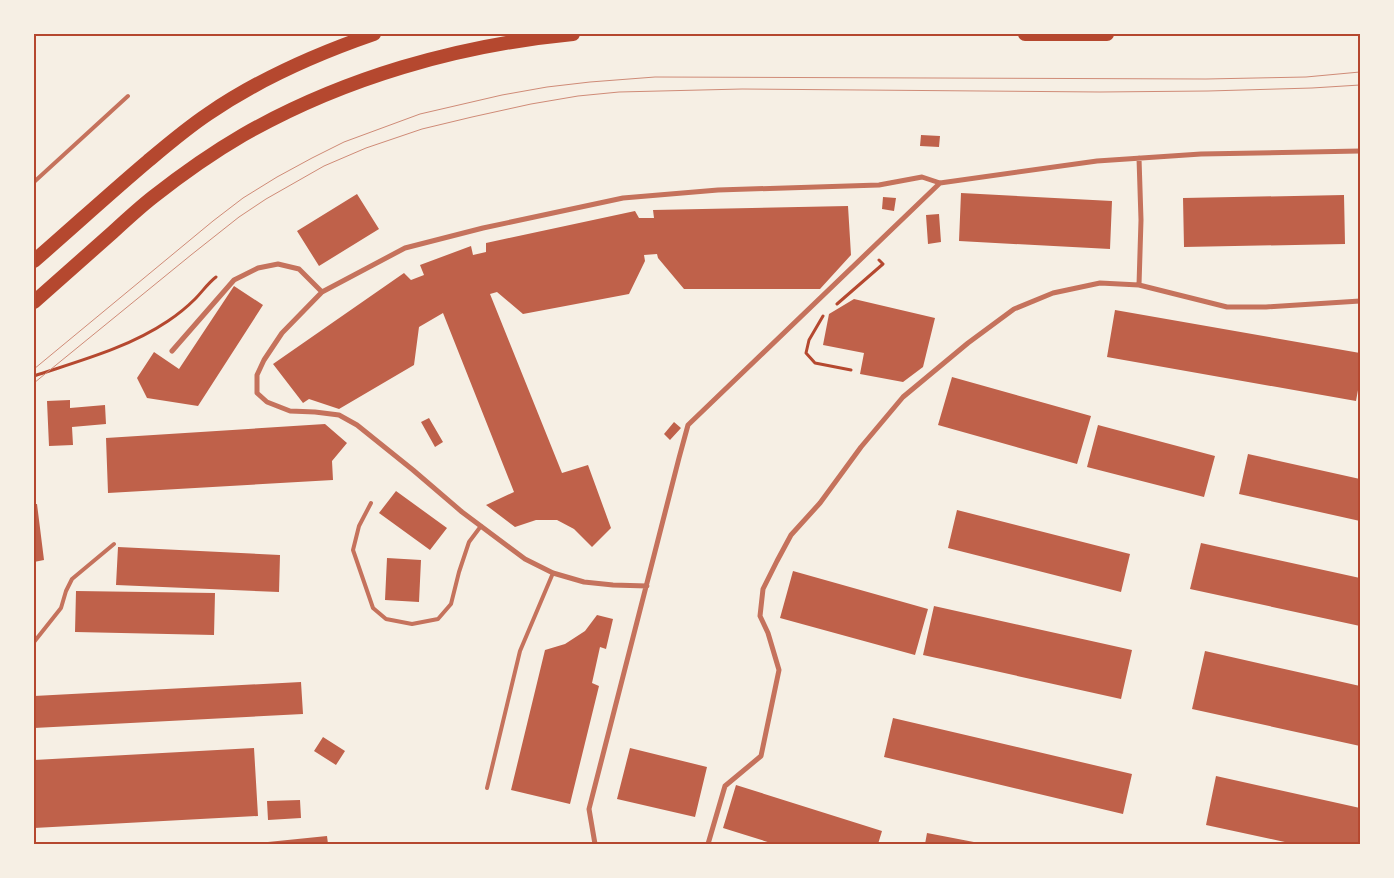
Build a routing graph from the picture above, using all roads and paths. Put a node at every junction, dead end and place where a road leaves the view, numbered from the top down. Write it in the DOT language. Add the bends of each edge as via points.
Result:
graph roads {
  1 [pos="374,34"];
  2 [pos="572,34"];
  3 [pos="1025,34"];
  4 [pos="1107,34"];
  5 [pos="128,96"];
  6 [pos="1360,151"];
  7 [pos="1139,158"];
  8 [pos="34,182"];
  9 [pos="940,183"];
  10 [pos="871,250"];
  11 [pos="34,261"];
  12 [pos="221,274"];
  13 [pos="1139,285"];
  14 [pos="322,292"];
  15 [pos="1360,301"];
  16 [pos="34,302"];
  17 [pos="830,310"];
  18 [pos="823,316"];
  19 [pos="172,351"];
  20 [pos="851,370"];
  21 [pos="34,376"];
  22 [pos="372,503"];
  23 [pos="481,526"];
  24 [pos="114,544"];
  25 [pos="553,573"];
  26 [pos="647,586"];
  27 [pos="34,642"];
  28 [pos="487,788"];
  29 [pos="595,844"];
  30 [pos="708,844"];
  1 -- 11 [label="highway" via="276,74 206,115"];
  2 -- 16 [label="highway" via="505,42 431,59 330,92 284,113 242,136 152,198"];
  3 -- 4 [label="highway"];
  5 -- 8 [label="lane"];
  6 -- 7 [label="street"];
  7 -- 9 [label="street"];
  7 -- 13 [label="street"];
  9 -- 10 [label="street"];
  9 -- 14 [label="street" via="922,177 879,185 718,190 623,198 405,248"];
  10 -- 17 [label="path" via="883,264"];
  10 -- 26 [label="street" via="688,425"];
  12 -- 21 [label="path" via="168,321 134,340"];
  13 -- 15 [label="street" via="1226,307"];
  13 -- 30 [label="street" via="1100,283 1053,293 1014,309 903,398 792,535 763,589 760,616 779,670 761,756 725,786"];
  14 -- 19 [label="street" via="299,269 278,264 258,268 234,280"];
  14 -- 23 [label="street" via="282,333 264,360 257,375 257,392 267,402 290,411 339,415 356,425"];
  18 -- 20 [label="path" via="808,340 806,353 815,363"];
  22 -- 23 [label="lane" via="360,526 353,550 373,608 386,619 412,624 438,619 451,604 469,542"];
  23 -- 25 [label="street" via="524,559"];
  24 -- 27 [label="lane" via="72,579 61,608"];
  25 -- 26 [label="street" via="584,582"];
  25 -- 28 [label="lane" via="520,651"];
  26 -- 29 [label="street" via="589,809"];
}
